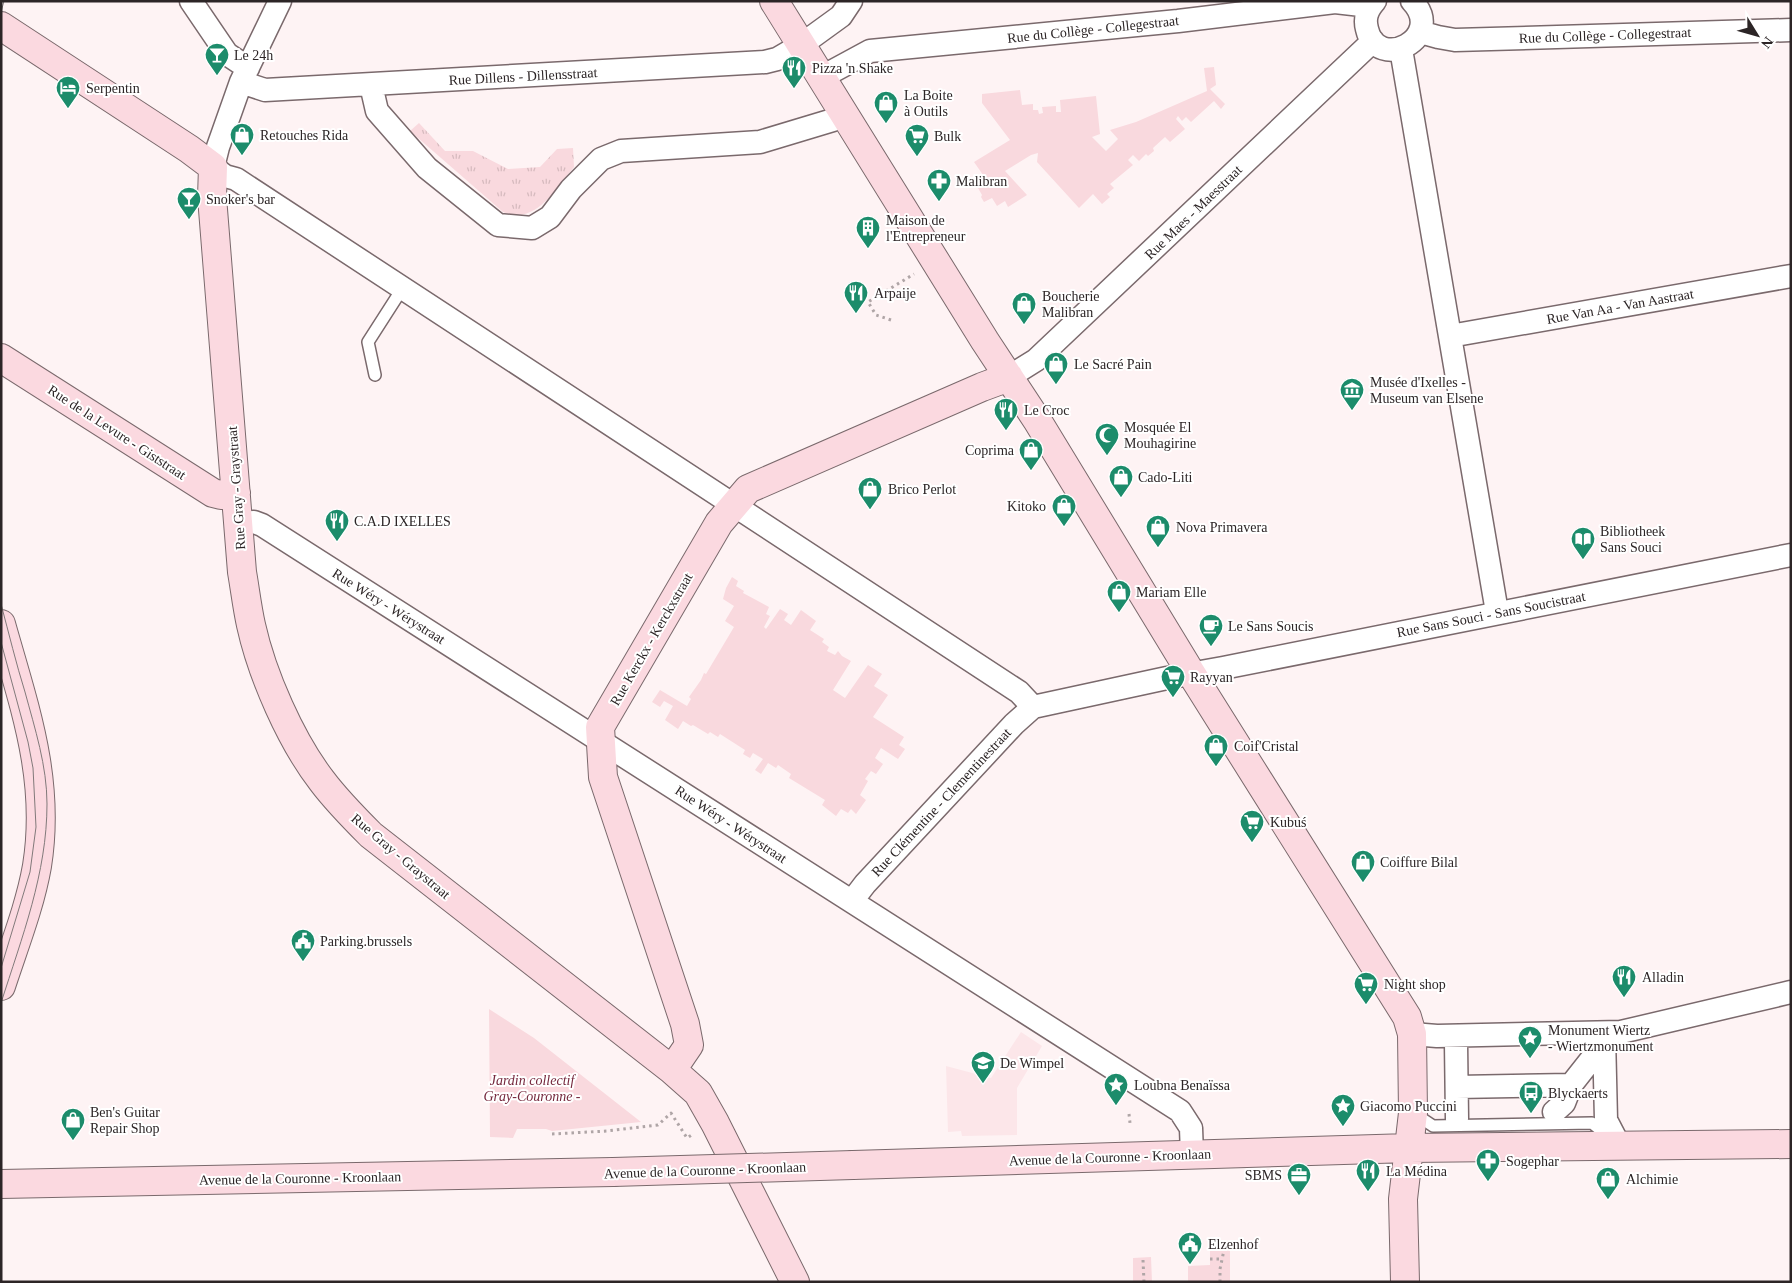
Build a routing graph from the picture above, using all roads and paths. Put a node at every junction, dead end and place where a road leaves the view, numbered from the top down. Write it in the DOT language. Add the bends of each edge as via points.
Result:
graph roads {
  1 [pos="191,1"];
  2 [pos="280,1"];
  3 [pos="774,1"];
  4 [pos="851,1"];
  5 [pos="1413,2"];
  6 [pos="1372,4"];
  7 [pos="1177,11"];
  8 [pos="1,26"];
  9 [pos="1791,30"];
  10 [pos="1420,32"];
  11 [pos="1373,41"];
  12 [pos="801,45"];
  13 [pos="1401,49"];
  14 [pos="245,75"];
  15 [pos="822,77"];
  16 [pos="372,85"];
  17 [pos="844,112"];
  18 [pos="213,167"];
  19 [pos="935,260"];
  20 [pos="1791,276"];
  21 [pos="402,289"];
  22 [pos="891,320"];
  23 [pos="1450,336"];
  24 [pos="1,358"];
  25 [pos="375,375"];
  26 [pos="1009,377"];
  27 [pos="236,494"];
  28 [pos="733,506"];
  29 [pos="238,524"];
  30 [pos="1791,555"];
  31 [pos="1497,612"];
  32 [pos="1,624"];
  33 [pos="1191,673"];
  34 [pos="1033,707"];
  35 [pos="601,741"];
  36 [pos="852,901"];
  37 [pos="1,986"];
  38 [pos="1791,992"];
  39 [pos="1412,1034"];
  40 [pos="1602,1040"];
  41 [pos="1456,1043"];
  42 [pos="672,1070"];
  43 [pos="1570,1085"];
  44 [pos="1456,1087"];
  45 [pos="1554,1112"];
  46 [pos="1414,1113"];
  47 [pos="1130,1114"];
  48 [pos="1457,1116"];
  49 [pos="1130,1123"];
  50 [pos="690,1130"];
  51 [pos="552,1134"];
  52 [pos="1791,1144"];
  53 [pos="1620,1146"];
  54 [pos="1409,1148"];
  55 [pos="1192,1155"];
  56 [pos="1,1184"];
  57 [pos="1224,1250"];
  58 [pos="1210,1259"];
  59 [pos="1144,1260"];
  60 [pos="1222,1260"];
  61 [pos="796,1282"];
  62 [pos="1144,1282"];
  63 [pos="1220,1282"];
  64 [pos="1405,1282"];
  1 -- 14 [label="street, Rue Dillens - Dillensstraat"];
  2 -- 14 [label="street, Rue Gray - Graystraat"];
  3 -- 12 [label="main road"];
  4 -- 12 [label="street, Rue Dillens - Dillensstraat" via="841,16"];
  5 -- 10 [label="street" via="1421,16"];
  6 -- 7 [label="street, Rue du Collège - Collegestraat" via="1336,2"];
  6 -- 11 [label="street" via="1366,15 1366,24"];
  7 -- 15 [label="street, Rue du Collège - Collegestraat" via="870,51"];
  8 -- 18 [label="main road"];
  9 -- 10 [label="street, Rue du Collège - Collegestraat" via="1455,40"];
  10 -- 13 [label="street" via="1409,46"];
  11 -- 13 [label="street" via="1386,49"];
  11 -- 26 [label="street, Rue Maes - Maesstraat" via="1036,360"];
  12 -- 15 [label="main road"];
  12 -- 16 [label="street, Rue Dillens - Dillensstraat" via="778,59 765,62"];
  13 -- 23 [label="street"];
  14 -- 16 [label="street, Rue Dillens - Dillensstraat" via="265,90"];
  14 -- 18 [label="street, Rue Gray - Graystraat"];
  15 -- 17 [label="main road"];
  16 -- 17 [label="street" via="377,111 427,168 498,225 532,228 550,217 571,189 601,159 621,151 760,142 832,120"];
  17 -- 19 [label="main road"];
  18 -- 21 [label="street"];
  18 -- 27 [label="main road, Rue Gray - Graystraat" via="212,197"];
  19 -- 22 [label="path" via="868,302 876,315"];
  19 -- 26 [label="main road"];
  20 -- 23 [label="street, Rue Van Aa - Van Aastraat"];
  21 -- 25 [label="lane" via="368,342"];
  21 -- 28 [label="street"];
  23 -- 31 [label="street"];
  24 -- 27 [label="main road, Rue de la Levure - Giststraat" via="213,493"];
  26 -- 28 [label="main road, Rue Kerckx - Kerckxstraat" via="748,489"];
  26 -- 33 [label="main road"];
  27 -- 29 [label="main road, Rue Gray - Graystraat"];
  28 -- 34 [label="street" via="1019,692"];
  28 -- 35 [label="main road, Rue Kerckx - Kerckxstraat" via="719,523 600,727"];
  29 -- 35 [label="street, Rue Wéry - Wérystraat" via="254,522 262,525"];
  29 -- 42 [label="main road, Rue Gray - Graystraat" via="242,572 261,660 281,709 321,780 371,835"];
  30 -- 31 [label="street, Rue Sans Souci - Sans Soucistraat"];
  31 -- 33 [label="street, Rue Sans Souci - Sans Soucistraat"];
  32 -- 37 [label="main road" via="33,741 38,768 41,828 30,893"];
  33 -- 34 [label="street, Rue Sans Souci - Sans Soucistraat"];
  33 -- 39 [label="main road" via="1407,1017"];
  34 -- 36 [label="street, Rue Clémentine - Clementinestraat"];
  35 -- 36 [label="street, Rue Wéry - Wérystraat"];
  35 -- 42 [label="main road, Rue Kerckx - Kerckxstraat" via="603,777 685,1024 689,1045"];
  36 -- 55 [label="street, Rue Wéry - Wérystraat" via="1180,1111 1190,1128"];
  38 -- 40 [label="street" via="1620,1032"];
  39 -- 40 [label="street"];
  39 -- 46 [label="main road"];
  40 -- 43 [label="street"];
  40 -- 53 [label="street" via="1606,1046 1606,1120"];
  41 -- 44 [label="street"];
  42 -- 61 [label="main road, Rue Gray - Graystraat" via="698,1093"];
  43 -- 44 [label="street"];
  43 -- 45 [label="street" via="1564,1103"];
  44 -- 48 [label="street"];
  46 -- 48 [label="lane" via="1433,1126"];
  46 -- 54 [label="main road"];
  47 -- 49 [label="path"];
  48 -- 53 [label="lane" via="1592,1123"];
  48 -- 54 [label="lane"];
  50 -- 51 [label="path" via="693,1134 688,1138 671,1112 658,1124"];
  52 -- 53 [label="main road, Avenue de la Couronne - Kroonlaan"];
  53 -- 54 [label="main road, Avenue de la Couronne - Kroonlaan"];
  54 -- 55 [label="main road, Avenue de la Couronne - Kroonlaan"];
  54 -- 64 [label="main road" via="1403,1199"];
  55 -- 56 [label="main road, Avenue de la Couronne - Kroonlaan, bridge" via="613,1172"];
  57 -- 60 [label="path"];
  58 -- 60 [label="path"];
  59 -- 62 [label="path"];
  60 -- 63 [label="path"];
}
